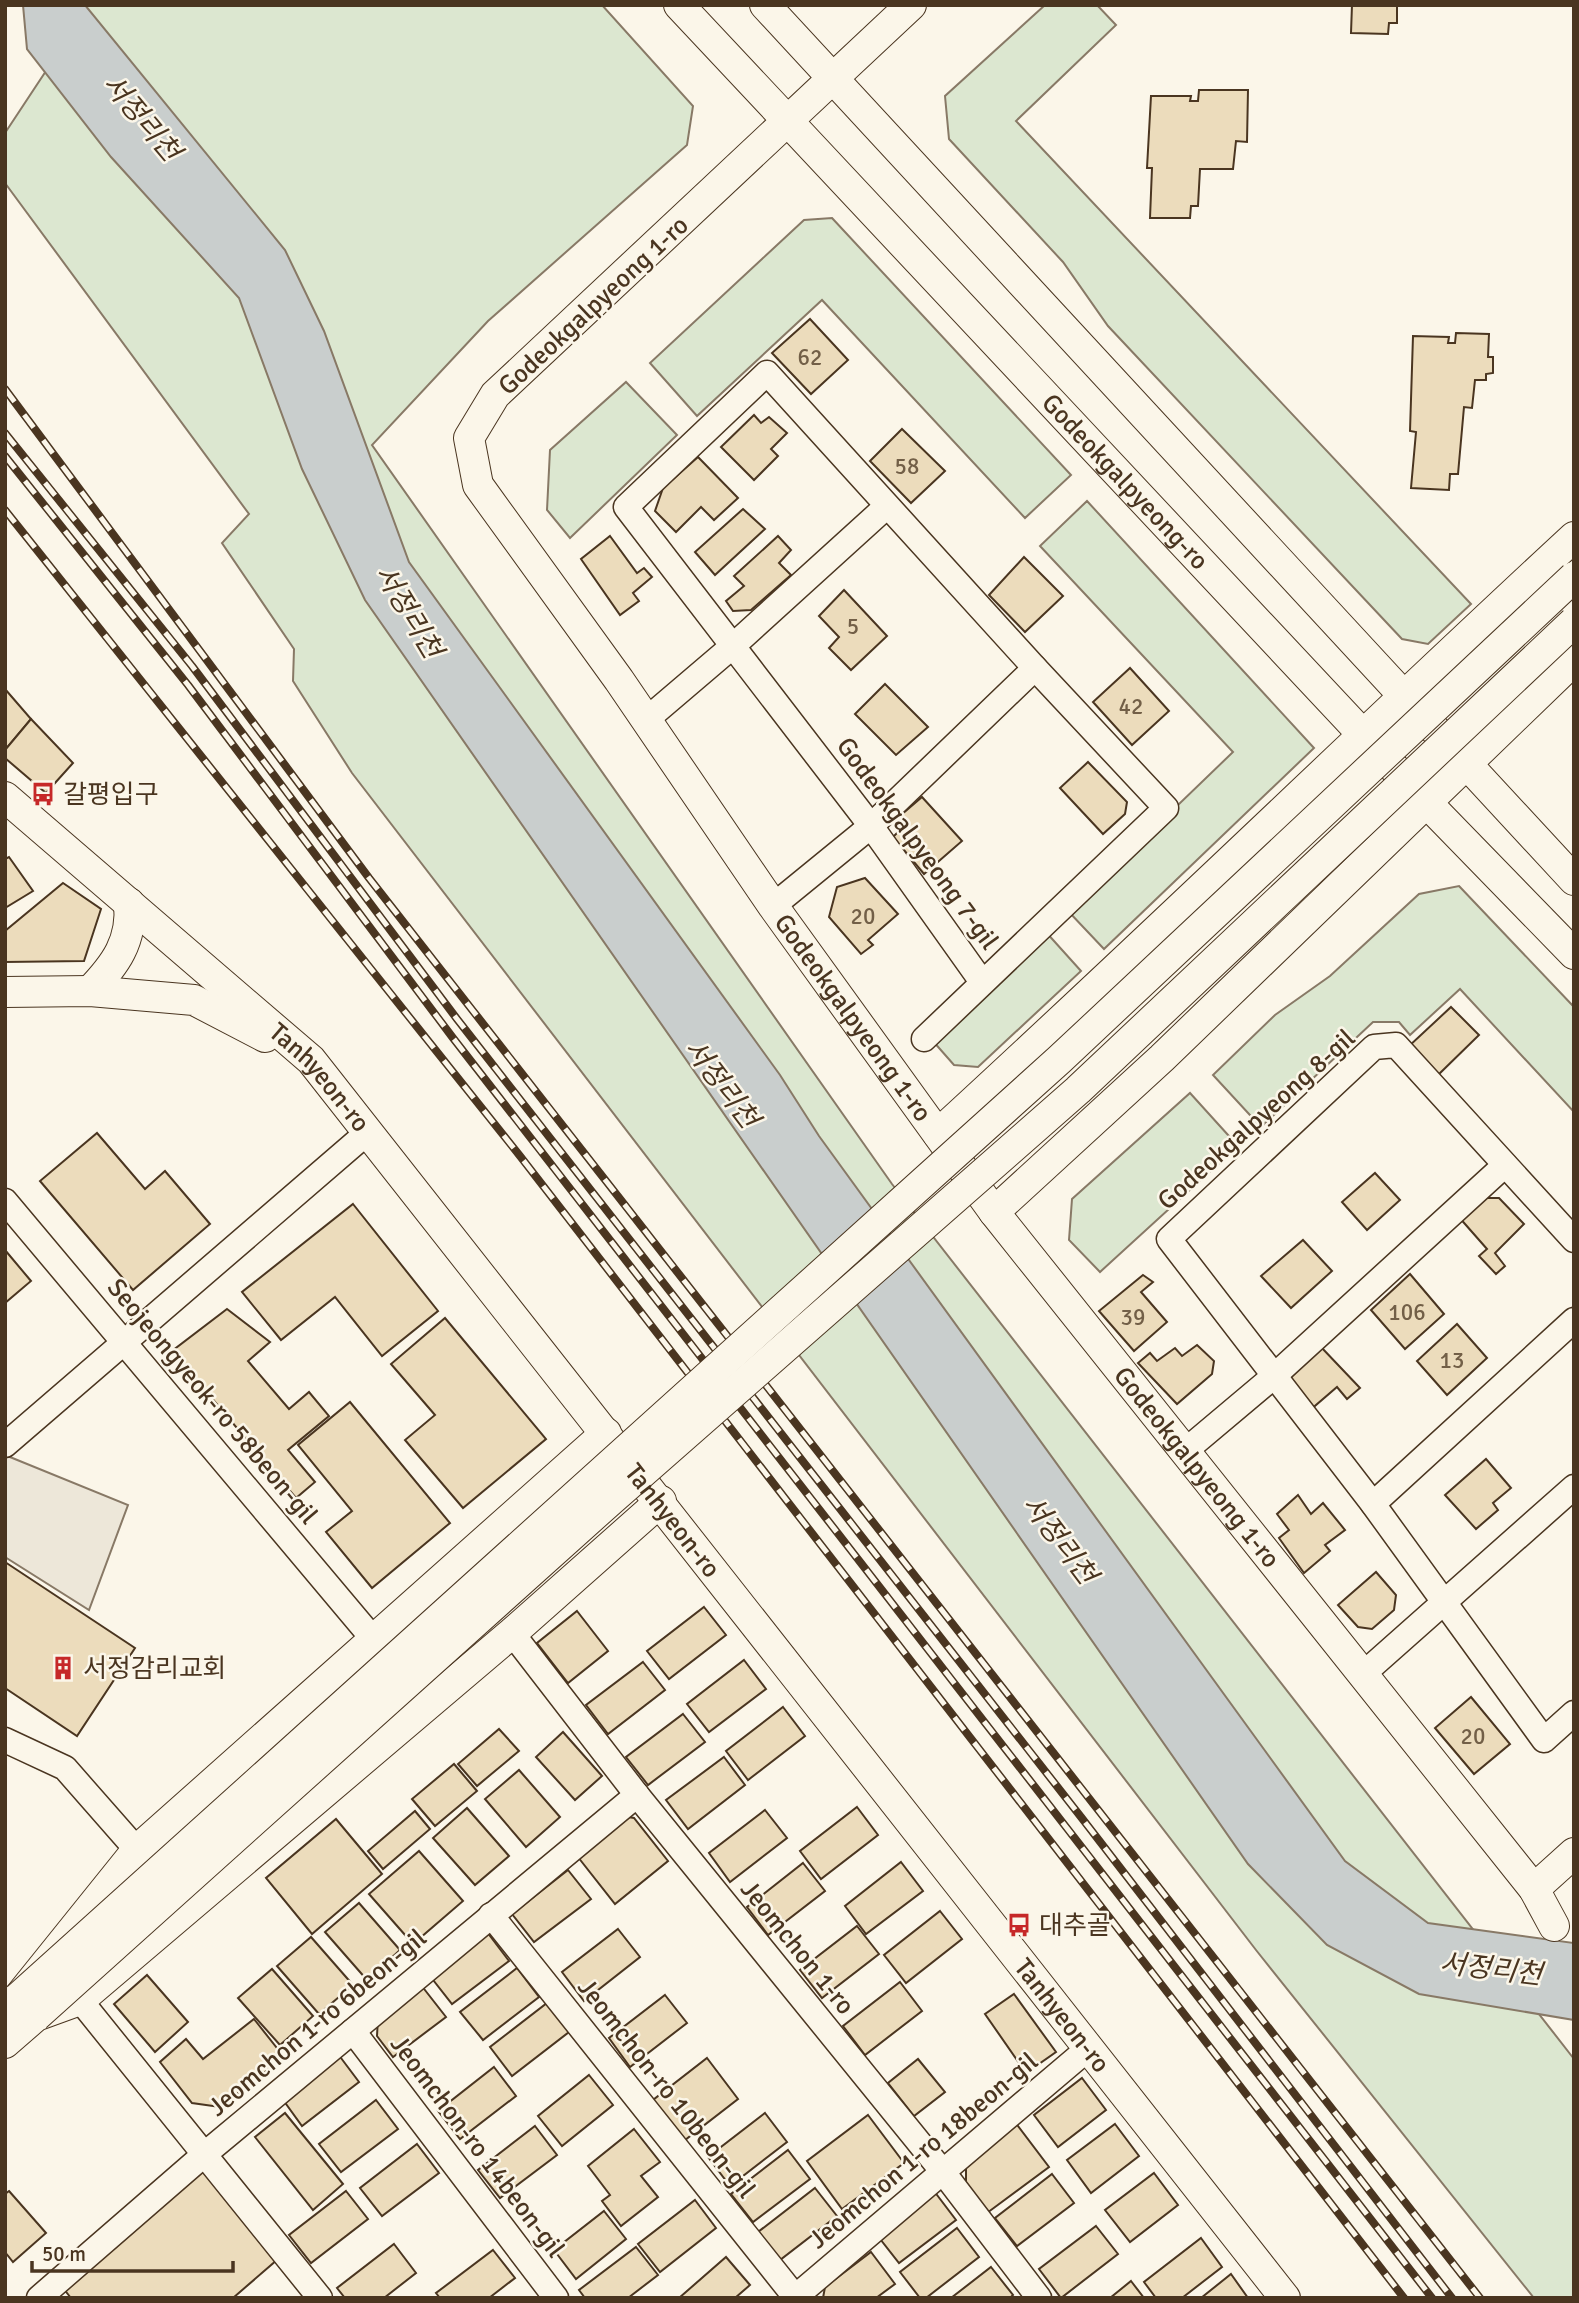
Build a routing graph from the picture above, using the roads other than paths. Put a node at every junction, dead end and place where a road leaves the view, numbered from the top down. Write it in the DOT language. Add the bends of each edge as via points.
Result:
graph roads {
  1 [pos="679,5"];
  2 [pos="765,5"];
  3 [pos="911,6"];
  4 [pos="833,80"];
  5 [pos="787,123"];
  6 [pos="887,506"];
  7 [pos="1574,537"];
  8 [pos="1574,577"];
  9 [pos="1574,622"];
  10 [pos="734,645"];
  11 [pos="1574,660"];
  12 [pos="1035,668"];
  13 [pos="1403,695"];
  14 [pos="646,720"];
  15 [pos="1362,733"];
  16 [pos="1467,764"];
  17 [pos="5,797"];
  18 [pos="1427,803"];
  19 [pos="871,826"];
  20 [pos="1574,880"];
  21 [pos="129,903"];
  22 [pos="773,906"];
  23 [pos="1574,954"];
  24 [pos="982,982"];
  25 [pos="1097,988"];
  26 [pos="90,991"];
  27 [pos="5,992"];
  28 [pos="924,1039"];
  29 [pos="1162,1058"];
  30 [pos="311,1060"];
  31 [pos="368,1132"];
  32 [pos="938,1134"];
  33 [pos="1505,1165"];
  34 [pos="5,1201"];
  35 [pos="994,1212"];
  36 [pos="1574,1240"];
  37 [pos="1574,1320"];
  38 [pos="126,1341"];
  39 [pos="1273,1377"];
  40 [pos="606,1433"];
  41 [pos="5,1445"];
  42 [pos="1185,1451"];
  43 [pos="1574,1488"];
  44 [pos="661,1501"];
  45 [pos="1373,1504"];
  46 [pos="1444,1605"];
  47 [pos="512,1633"];
  48 [pos="374,1640"];
  49 [pos="1362,1675"];
  50 [pos="1574,1713"];
  51 [pos="5,1740"];
  52 [pos="637,1795"];
  53 [pos="137,1850"];
  54 [pos="1574,1853"];
  55 [pos="1534,1889"];
  56 [pos="491,1915"];
  57 [pos="1554,1926"];
  58 [pos="80,2000"];
  59 [pos="20,2008"];
  60 [pos="353,2031"];
  61 [pos="5,2043"];
  62 [pos="1090,2047"];
  63 [pos="206,2152"];
  64 [pos="943,2172"];
  65 [pos="49,2295"];
  66 [pos="795,2297"];
  67 [pos="320,2298"];
  68 [pos="556,2298"];
  69 [pos="1039,2298"];
  70 [pos="1285,2298"];
  1 -- 5 [label="street, Godeokgalpyeong-ro"];
  2 -- 4 [label="street"];
  3 -- 4 [label="street, Godeokgalpyeong 1-ro"];
  4 -- 5 [label="street, Godeokgalpyeong 1-ro"];
  4 -- 13 [label="street"];
  5 -- 14 [label="street, Godeokgalpyeong 1-ro" via="495,395 469,438 478,485"];
  5 -- 15 [label="street, Godeokgalpyeong-ro"];
  6 -- 10 [label="street"];
  6 -- 10 [label="street, Godeokgalpyeong 7-gil" via="767,373 626,507"];
  6 -- 12 [label="street, Godeokgalpyeong 7-gil"];
  7 -- 13 [label="street"];
  8 -- 59 [label="street, bridge" via="1060,1059"];
  9 -- 59 [label="street, bridge" via="1079,1090"];
  10 -- 14 [label="street"];
  10 -- 19 [label="street, Godeokgalpyeong 7-gil"];
  11 -- 16 [label="street"];
  12 -- 19 [label="street"];
  12 -- 24 [label="street, Godeokgalpyeong 7-gil" via="1166,808"];
  13 -- 15 [label="street"];
  13 -- 16 [label="street"];
  14 -- 22 [label="street, Godeokgalpyeong 1-ro"];
  15 -- 18 [label="street, Godeokgalpyeong-ro"];
  15 -- 25 [label="street"];
  16 -- 18 [label="street"];
  16 -- 20 [label="street"];
  17 -- 21 [label="street, Tanhyeon-ro"];
  18 -- 23 [label="street, Godeokgalpyeong-ro"];
  18 -- 29 [label="street"];
  19 -- 22 [label="street"];
  19 -- 24 [label="street, Godeokgalpyeong 7-gil"];
  21 -- 26 [label="street" via="128,938 115,965"];
  21 -- 30 [label="street, Tanhyeon-ro"];
  22 -- 32 [label="street, Godeokgalpyeong 1-ro"];
  24 -- 28 [label="street"];
  25 -- 29 [label="street"];
  25 -- 32 [label="street"];
  26 -- 27 [label="street"];
  26 -- 30 [label="street" via="194,1000"];
  29 -- 35 [label="street"];
  30 -- 31 [label="street, Tanhyeon-ro"];
  31 -- 38 [label="street"];
  31 -- 40 [label="street, Tanhyeon-ro"];
  32 -- 35 [label="street, Godeokgalpyeong 1-ro"];
  33 -- 36 [label="street, Godeokgalpyeong 8-gil"];
  33 -- 39 [label="street"];
  33 -- 39 [label="street, Godeokgalpyeong 8-gil" via="1396,1045 1374,1047 1169,1239"];
  34 -- 38 [label="street, Seojeongyeok-ro 58beon-gil"];
  35 -- 42 [label="street, Godeokgalpyeong 1-ro"];
  37 -- 45 [label="street"];
  38 -- 41 [label="street"];
  38 -- 48 [label="street, Seojeongyeok-ro 58beon-gil"];
  39 -- 42 [label="street"];
  39 -- 45 [label="street, Godeokgalpyeong 8-gil"];
  40 -- 44 [label="street, Tanhyeon-ro"];
  40 -- 48 [label="street"];
  42 -- 49 [label="street, Godeokgalpyeong 1-ro"];
  43 -- 46 [label="street"];
  44 -- 47 [label="street"];
  44 -- 62 [label="street, Tanhyeon-ro"];
  45 -- 46 [label="street, Godeokgalpyeong 8-gil"];
  46 -- 49 [label="street"];
  46 -- 50 [label="street, Godeokgalpyeong 8-gil" via="1544,1741"];
  47 -- 52 [label="street, Jeomchon 1-ro"];
  47 -- 58 [label="street"];
  48 -- 53 [label="street"];
  49 -- 55 [label="street, Godeokgalpyeong 1-ro"];
  51 -- 53 [label="street" via="65,1768"];
  52 -- 56 [label="street, Jeomchon 1-ro 6beon-gil"];
  52 -- 64 [label="street, Jeomchon 1-ro"];
  53 -- 59 [label="street"];
  54 -- 55 [label="street"];
  55 -- 57 [label="street, Godeokgalpyeong 1-ro"];
  56 -- 60 [label="street, Jeomchon 1-ro 6beon-gil"];
  56 -- 66 [label="street, Jeomchon-ro 10beon-gil"];
  58 -- 59 [label="street"];
  58 -- 63 [label="street"];
  59 -- 61 [label="street"];
  60 -- 63 [label="street, Jeomchon 1-ro 6beon-gil"];
  60 -- 68 [label="street, Jeomchon-ro 14beon-gil"];
  62 -- 64 [label="street, Jeomchon 1-ro 18beon-gil"];
  62 -- 70 [label="street, Tanhyeon-ro"];
  63 -- 65 [label="street, Jeomchon 1-ro 6beon-gil"];
  63 -- 67 [label="street"];
  64 -- 66 [label="street, Jeomchon 1-ro 18beon-gil"];
  64 -- 69 [label="street, Jeomchon 1-ro"];
}
